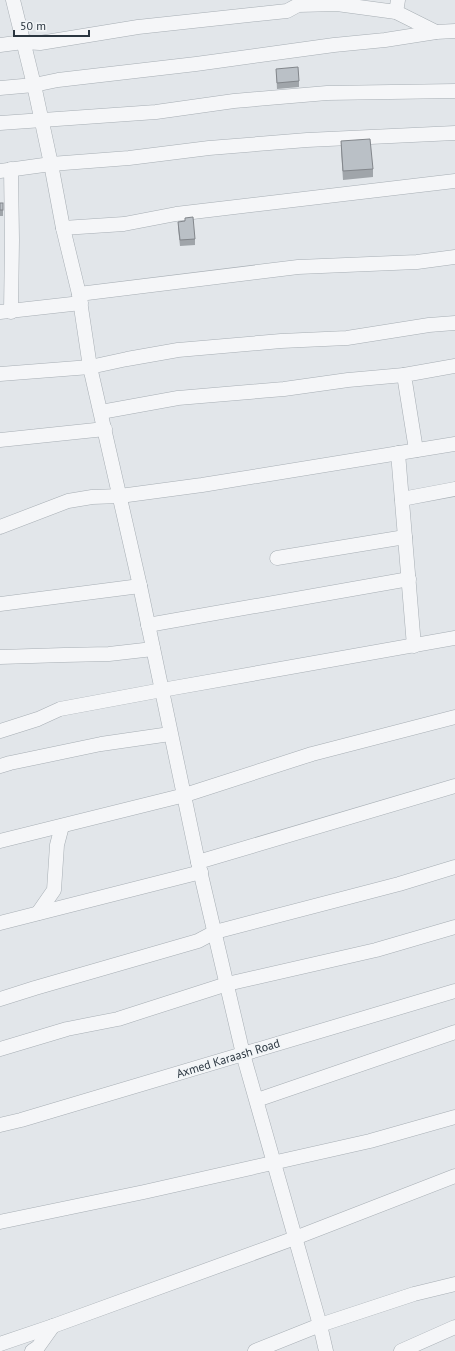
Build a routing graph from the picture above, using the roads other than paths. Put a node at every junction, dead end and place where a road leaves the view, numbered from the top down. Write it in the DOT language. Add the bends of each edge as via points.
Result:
graph roads {
  1 [pos="13,0"];
  2 [pos="397,6"];
  3 [pos="436,32"];
  4 [pos="455,32"];
  5 [pos="23,42"];
  6 [pos="0,45"];
  7 [pos="34,85"];
  8 [pos="0,88"];
  9 [pos="455,91"];
  10 [pos="42,120"];
  11 [pos="0,123"];
  12 [pos="455,132"];
  13 [pos="51,164"];
  14 [pos="6,170"];
  15 [pos="455,181"];
  16 [pos="63,228"];
  17 [pos="455,257"];
  18 [pos="80,298"];
  19 [pos="5,312"];
  20 [pos="455,323"];
  21 [pos="455,366"];
  22 [pos="90,367"];
  23 [pos="0,374"];
  24 [pos="404,375"];
  25 [pos="101,412"];
  26 [pos="104,429"];
  27 [pos="0,440"];
  28 [pos="455,444"];
  29 [pos="416,450"];
  30 [pos="398,453"];
  31 [pos="455,489"];
  32 [pos="120,496"];
  33 [pos="402,499"];
  34 [pos="0,527"];
  35 [pos="405,537"];
  36 [pos="277,558"];
  37 [pos="409,579"];
  38 [pos="140,586"];
  39 [pos="0,604"];
  40 [pos="148,625"];
  41 [pos="455,638"];
  42 [pos="414,646"];
  43 [pos="153,649"];
  44 [pos="0,657"];
  45 [pos="162,690"];
  46 [pos="455,718"];
  47 [pos="0,731"];
  48 [pos="170,734"];
  49 [pos="0,766"];
  50 [pos="455,786"];
  51 [pos="185,795"];
  52 [pos="62,826"];
  53 [pos="0,841"];
  54 [pos="200,867"];
  55 [pos="455,867"];
  56 [pos="38,913"];
  57 [pos="0,923"];
  58 [pos="455,927"];
  59 [pos="215,932"];
  60 [pos="227,984"];
  61 [pos="455,991"];
  62 [pos="0,999"];
  63 [pos="455,1032"];
  64 [pos="0,1049"];
  65 [pos="243,1054"];
  66 [pos="257,1100"];
  67 [pos="455,1117"];
  68 [pos="0,1125"];
  69 [pos="274,1162"];
  70 [pos="455,1176"];
  71 [pos="0,1222"];
  72 [pos="295,1238"];
  73 [pos="455,1284"];
  74 [pos="320,1325"];
  75 [pos="53,1326"];
  76 [pos="455,1327"];
  77 [pos="0,1344"];
  78 [pos="32,1351"];
  79 [pos="255,1351"];
  80 [pos="326,1351"];
  81 [pos="401,1351"];
  1 -- 5 [label="street"];
  2 -- 3 [label="street"];
  2 -- 5 [label="street" via="298,5 287,11 138,27 40,43"];
  3 -- 4 [label="street"];
  3 -- 7 [label="street"];
  5 -- 6 [label="street"];
  5 -- 7 [label="street"];
  7 -- 8 [label="street"];
  7 -- 10 [label="street"];
  9 -- 10 [label="street" via="327,92 156,112"];
  10 -- 11 [label="street"];
  10 -- 13 [label="street"];
  12 -- 13 [label="street" via="307,140"];
  13 -- 14 [label="street"];
  13 -- 16 [label="street"];
  14 -- 19 [label="street" via="12,240"];
  15 -- 16 [label="street" via="176,214 124,224"];
  16 -- 18 [label="street"];
  17 -- 18 [label="street" via="417,262 298,267"];
  18 -- 19 [label="street"];
  18 -- 22 [label="street"];
  20 -- 22 [label="street" via="347,338 178,350 126,358"];
  21 -- 24 [label="street"];
  22 -- 23 [label="street"];
  22 -- 25 [label="street"];
  24 -- 25 [label="street" via="178,398"];
  24 -- 29 [label="street"];
  25 -- 26 [label="street"];
  26 -- 27 [label="street"];
  26 -- 32 [label="street"];
  28 -- 29 [label="street"];
  29 -- 30 [label="street"];
  30 -- 32 [label="street"];
  30 -- 33 [label="street"];
  31 -- 33 [label="street"];
  32 -- 34 [label="street" via="68,501"];
  32 -- 38 [label="street"];
  33 -- 35 [label="street"];
  35 -- 36 [label="street"];
  35 -- 37 [label="street"];
  37 -- 40 [label="street"];
  37 -- 42 [label="street"];
  38 -- 39 [label="street"];
  38 -- 40 [label="street"];
  40 -- 43 [label="street"];
  41 -- 42 [label="street"];
  42 -- 45 [label="street"];
  43 -- 44 [label="street" via="109,654"];
  43 -- 45 [label="street"];
  45 -- 47 [label="street" via="60,709"];
  45 -- 48 [label="street"];
  46 -- 51 [label="street" via="312,754"];
  48 -- 49 [label="street" via="101,744"];
  48 -- 51 [label="street"];
  50 -- 54 [label="street"];
  51 -- 52 [label="street"];
  51 -- 54 [label="street"];
  52 -- 53 [label="street"];
  52 -- 56 [label="street" via="57,845 54,890"];
  54 -- 56 [label="street"];
  54 -- 59 [label="street"];
  55 -- 59 [label="street"];
  56 -- 57 [label="street"];
  58 -- 60 [label="street" via="376,950"];
  59 -- 60 [label="street"];
  59 -- 62 [label="street" via="198,941"];
  60 -- 64 [label="street" via="118,1019 67,1029"];
  60 -- 65 [label="street"];
  61 -- 65 [label="street, Axmed Karaash Road"];
  63 -- 66 [label="street"];
  65 -- 66 [label="street"];
  65 -- 68 [label="street, Axmed Karaash Road"];
  66 -- 69 [label="street"];
  67 -- 69 [label="street" via="370,1141"];
  69 -- 71 [label="street"];
  69 -- 72 [label="street"];
  70 -- 72 [label="street"];
  72 -- 74 [label="street"];
  72 -- 75 [label="street"];
  73 -- 74 [label="street" via="414,1294"];
  74 -- 79 [label="street"];
  74 -- 80 [label="street"];
  75 -- 77 [label="street"];
  75 -- 78 [label="street" via="38,1347"];
  76 -- 81 [label="street"];
}
